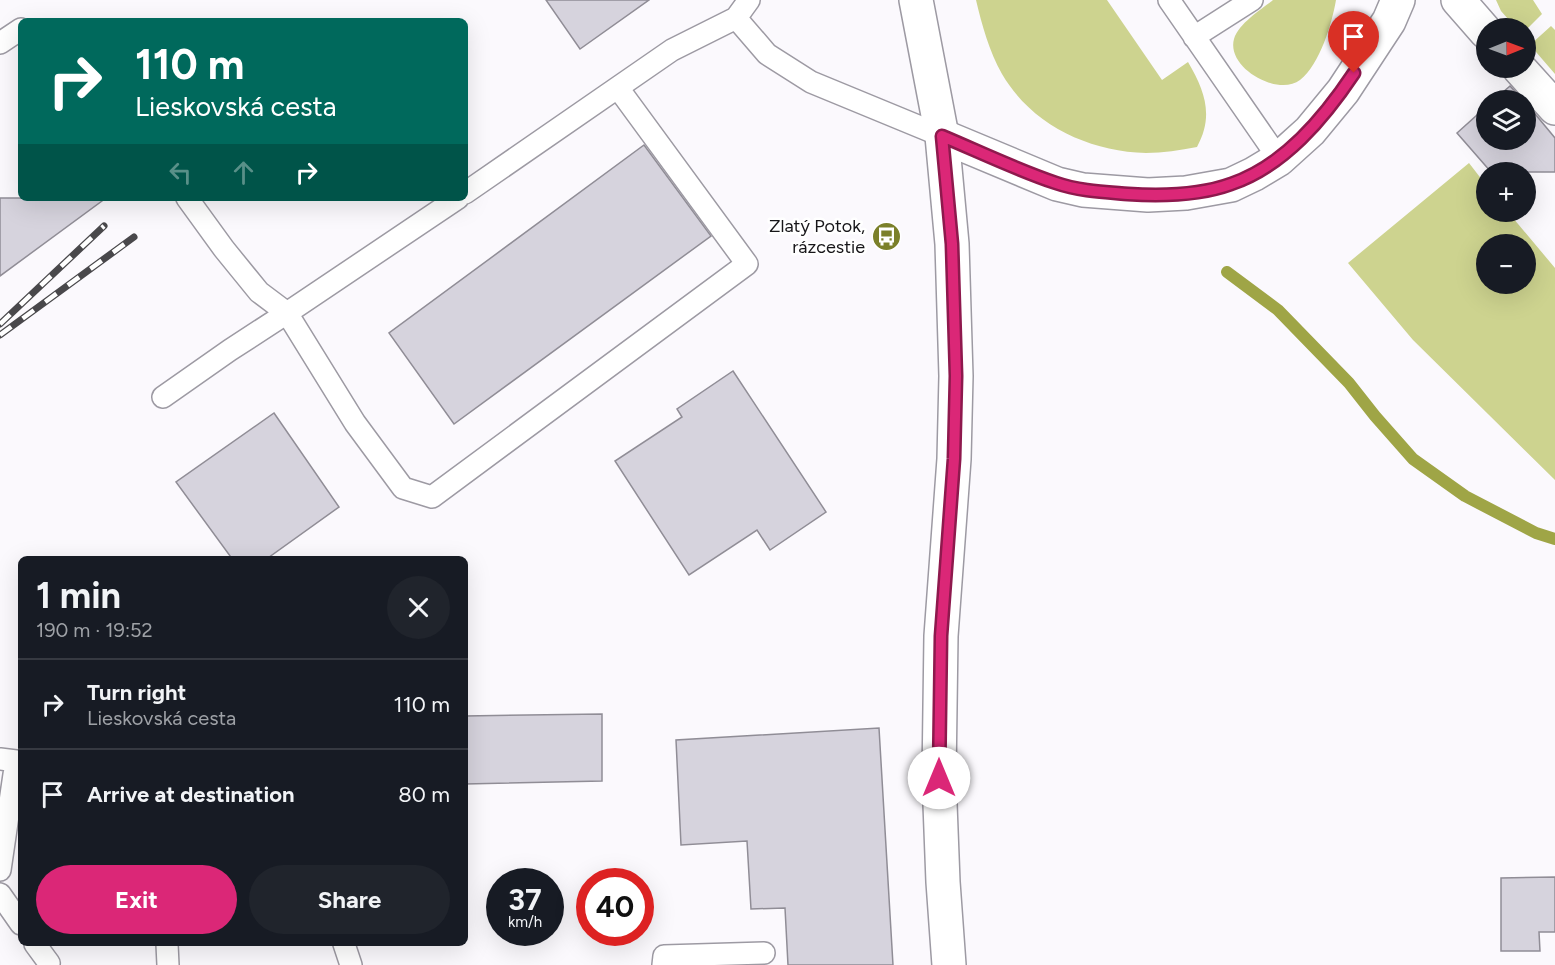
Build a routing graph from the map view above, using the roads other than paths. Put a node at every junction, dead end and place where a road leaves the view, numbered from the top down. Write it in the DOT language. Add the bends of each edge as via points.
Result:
graph roads {
  1 [pos="748,0"];
  2 [pos="916,0"];
  3 [pos="1169,0"];
  4 [pos="1252,0"];
  5 [pos="1398,0"];
  6 [pos="1458,0"];
  7 [pos="736,18"];
  8 [pos="1476,21"];
  9 [pos="18,31"];
  10 [pos="1194,37"];
  11 [pos="0,43"];
  12 [pos="1528,78"];
  13 [pos="618,88"];
  14 [pos="1555,108"];
  15 [pos="942,136"];
  16 [pos="1279,159"];
  17 [pos="468,191"];
  18 [pos="189,201"];
  19 [pos="454,201"];
  20 [pos="287,314"];
  21 [pos="163,397"];
  22 [pos="0,759"];
  23 [pos="0,870"];
  24 [pos="0,894"];
  25 [pos="18,920"];
  26 [pos="37,946"];
  27 [pos="167,946"];
  28 [pos="345,946"];
  29 [pos="764,952"];
  30 [pos="50,957"];
  31 [pos="168,965"];
  32 [pos="351,965"];
  33 [pos="663,965"];
  34 [pos="949,965"];
  1 -- 7 [label="lane"];
  2 -- 15 [label="street"];
  3 -- 10 [label="lane"];
  4 -- 10 [label="lane"];
  5 -- 16 [label="street" via="1389,21 1343,91 1310,131"];
  6 -- 8 [label="street"];
  7 -- 13 [label="lane" via="672,50"];
  7 -- 15 [label="lane" via="768,54 811,82"];
  9 -- 11 [label="lane"];
  10 -- 16 [label="lane"];
  12 -- 14 [label="street"];
  13 -- 17 [label="lane"];
  13 -- 20 [label="lane" via="747,264 432,497 403,488 355,423"];
  15 -- 16 [label="street" via="1057,184 1148,195 1230,185"];
  15 -- 34 [label="street" via="952,244 956,376 939,685 939,778"];
  18 -- 20 [label="lane" via="259,292"];
  19 -- 20 [label="lane"];
  20 -- 21 [label="lane"];
  22 -- 23 [label="lane" via="16,761"];
  24 -- 25 [label="lane"];
  26 -- 30 [label="lane"];
  27 -- 31 [label="lane"];
  28 -- 32 [label="lane"];
  29 -- 33 [label="lane" via="664,956"];
}
